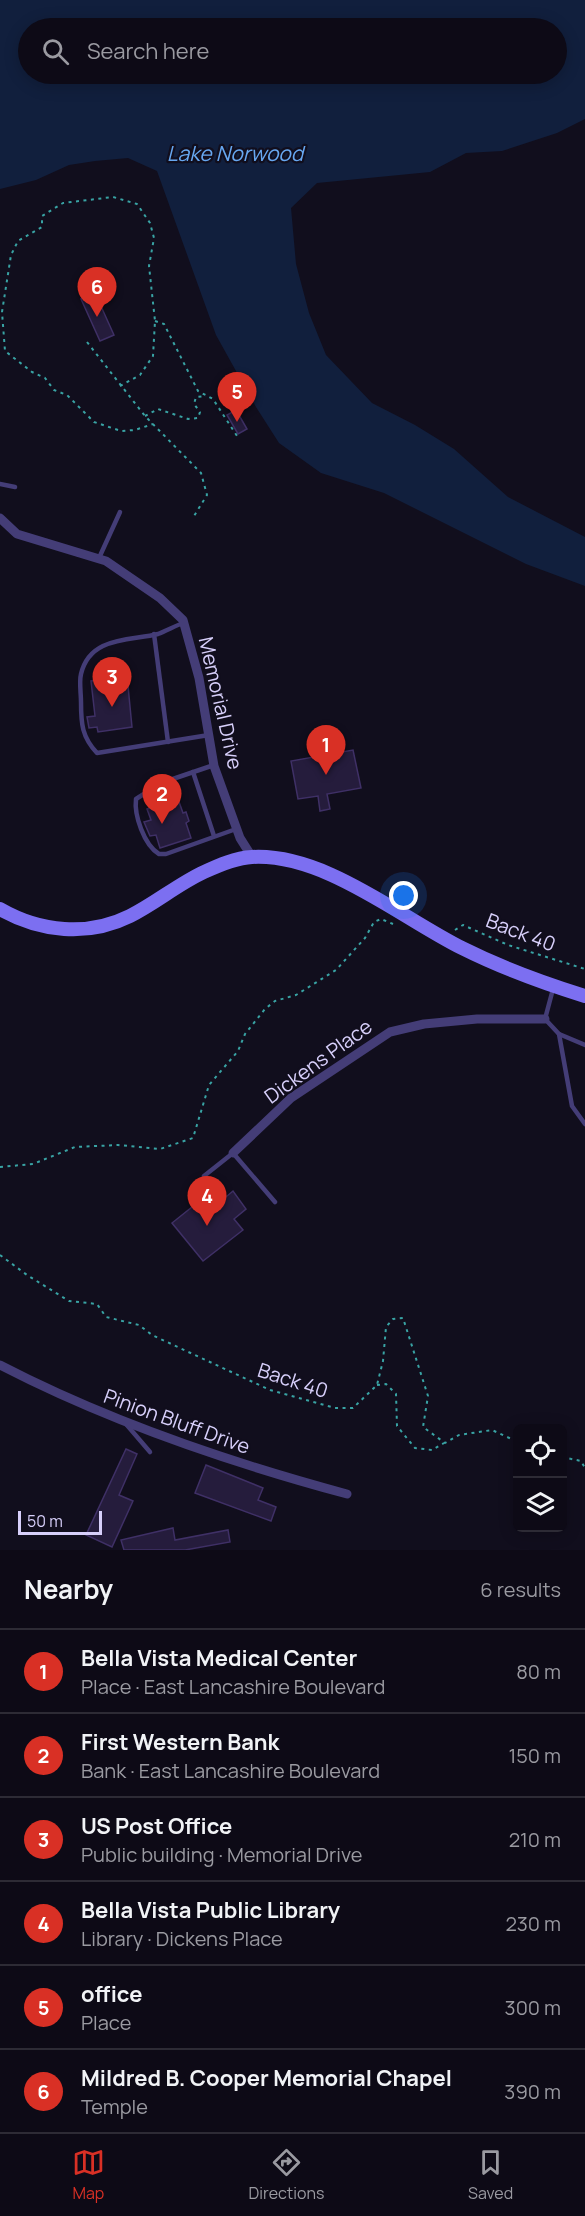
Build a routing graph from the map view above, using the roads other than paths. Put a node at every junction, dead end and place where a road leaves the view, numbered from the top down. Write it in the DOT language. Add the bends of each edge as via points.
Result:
graph roads {
  1 [pos="0,484"];
  2 [pos="15,487"];
  3 [pos="120,512"];
  4 [pos="0,518"];
  5 [pos="98,559"];
  6 [pos="183,623"];
  7 [pos="154,634"];
  8 [pos="209,735"];
  9 [pos="168,742"];
  10 [pos="214,765"];
  11 [pos="193,772"];
  12 [pos="236,829"];
  13 [pos="214,836"];
  14 [pos="252,857"];
  15 [pos="0,909"];
  16 [pos="554,986"];
  17 [pos="585,996"];
  18 [pos="545,1019"];
  19 [pos="559,1034"];
  20 [pos="585,1045"];
  21 [pos="585,1124"];
  22 [pos="233,1153"];
  23 [pos="204,1176"];
  24 [pos="275,1202"];
  25 [pos="0,1365"];
  26 [pos="124,1422"];
  27 [pos="150,1452"];
  28 [pos="347,1494"];
  1 -- 2 [label="lane"];
  3 -- 5 [label="lane"];
  4 -- 5 [label="street, Memorial Drive" via="17,534"];
  5 -- 6 [label="street, Memorial Drive" via="160,598"];
  6 -- 7 [label="lane"];
  6 -- 8 [label="street, Memorial Drive" via="199,678"];
  7 -- 9 [label="lane"];
  7 -- 9 [label="lane" via="103,645 88,659 81,674 81,729 97,753"];
  8 -- 9 [label="lane"];
  8 -- 10 [label="street, Memorial Drive"];
  10 -- 11 [label="lane"];
  10 -- 12 [label="street, Memorial Drive"];
  11 -- 13 [label="lane"];
  11 -- 13 [label="lane" via="148,790 136,798 135,807 147,842 159,854"];
  12 -- 13 [label="lane"];
  12 -- 14 [label="street, Memorial Drive"];
  14 -- 15 [label="main road" via="220,864 130,916 89,929 36,925"];
  14 -- 16 [label="main road" via="310,867 462,948"];
  16 -- 17 [label="main road"];
  16 -- 18 [label="lane"];
  18 -- 19 [label="lane"];
  18 -- 22 [label="street, Dickens Place" via="477,1019 390,1032 291,1098"];
  19 -- 20 [label="lane"];
  19 -- 21 [label="lane" via="572,1106"];
  22 -- 23 [label="lane"];
  22 -- 24 [label="lane"];
  25 -- 26 [label="street, Pinion Bluff Drive"];
  26 -- 27 [label="lane"];
  26 -- 28 [label="street, Pinion Bluff Drive" via="248,1466"];
}
